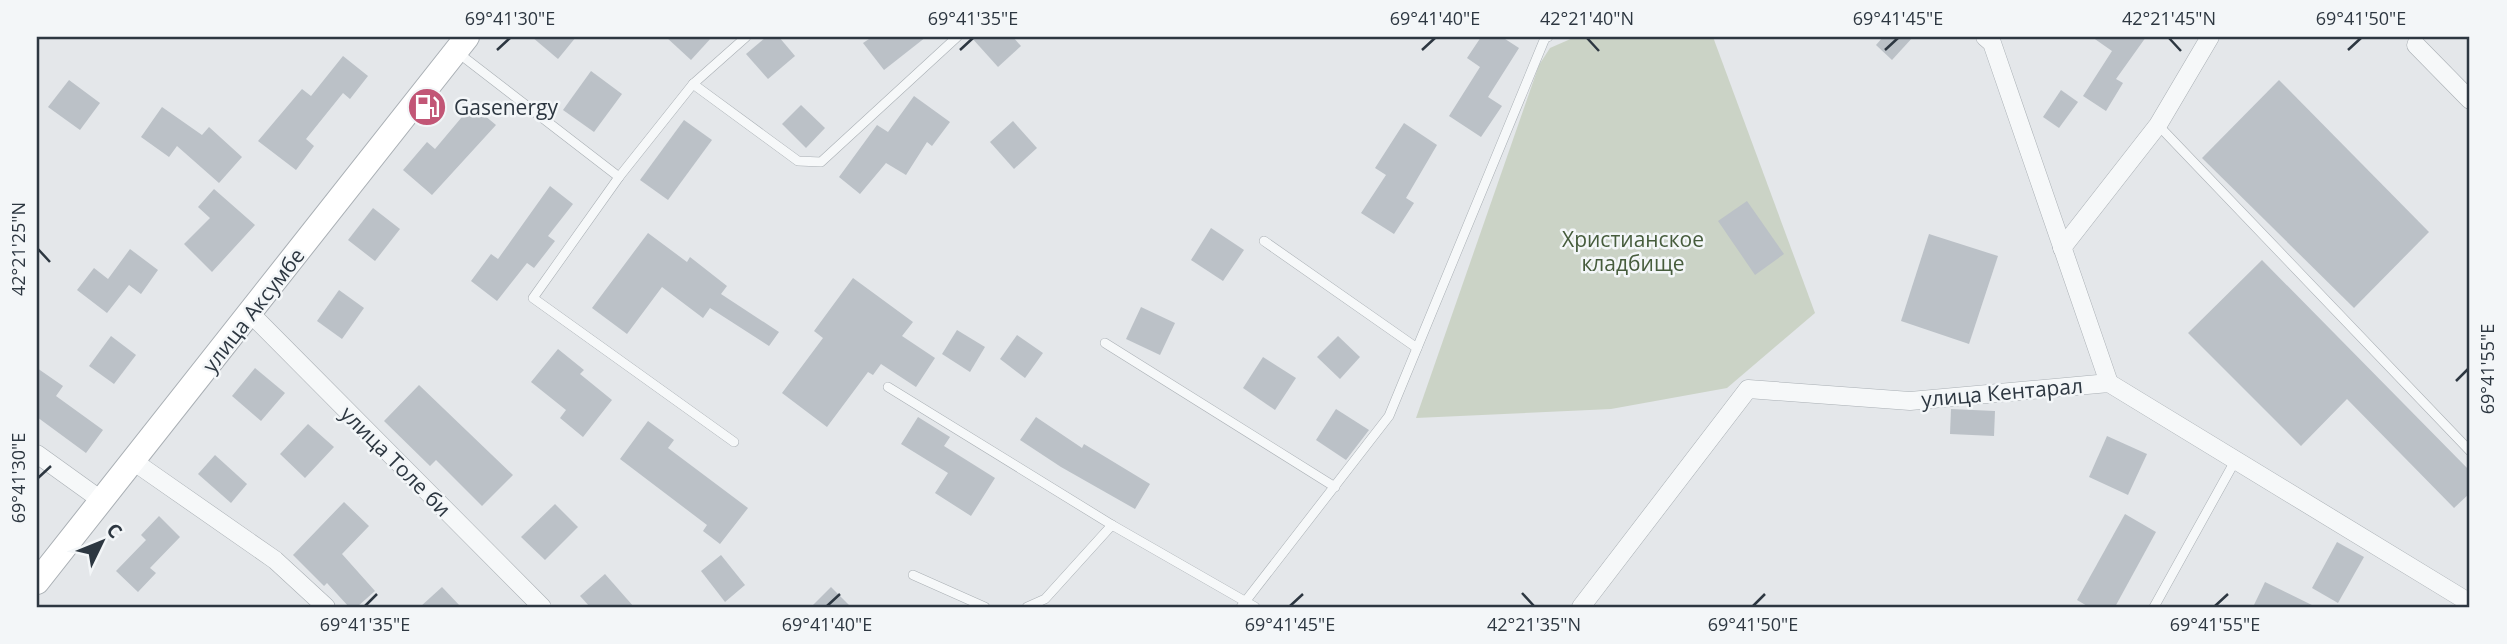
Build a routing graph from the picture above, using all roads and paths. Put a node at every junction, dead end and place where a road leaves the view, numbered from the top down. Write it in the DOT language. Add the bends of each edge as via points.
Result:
graph roads {
  1 [pos="746,37"];
  2 [pos="957,37"];
  3 [pos="1546,37"];
  4 [pos="1985,37"];
  5 [pos="2210,37"];
  6 [pos="461,44"];
  7 [pos="2416,45"];
  8 [pos="694,84"];
  9 [pos="2470,100"];
  10 [pos="2158,125"];
  11 [pos="619,177"];
  12 [pos="1264,240"];
  13 [pos="2062,248"];
  14 [pos="251,314"];
  15 [pos="1105,343"];
  16 [pos="1418,348"];
  17 [pos="2109,383"];
  18 [pos="888,387"];
  19 [pos="734,442"];
  20 [pos="2470,451"];
  21 [pos="37,454"];
  22 [pos="133,461"];
  23 [pos="2235,461"];
  24 [pos="1335,487"];
  25 [pos="102,500"];
  26 [pos="1112,525"];
  27 [pos="913,575"];
  28 [pos="37,582"];
  29 [pos="2470,603"];
  30 [pos="1248,605"];
  31 [pos="326,607"];
  32 [pos="542,607"];
  33 [pos="985,607"];
  34 [pos="1027,607"];
  35 [pos="1581,607"];
  36 [pos="2154,607"];
  1 -- 8 [label="lane"];
  2 -- 8 [label="lane" via="821,162 798,161"];
  3 -- 16 [label="lane"];
  4 -- 13 [label="street" via="1992,43"];
  5 -- 10 [label="street"];
  6 -- 11 [label="lane"];
  6 -- 14 [label="main road, улица Аксумбе"];
  7 -- 9 [label="street"];
  8 -- 11 [label="lane"];
  10 -- 13 [label="street"];
  10 -- 20 [label="lane"];
  11 -- 19 [label="lane" via="533,298"];
  12 -- 16 [label="lane"];
  13 -- 17 [label="street"];
  14 -- 22 [label="main road, улица Аксумбе"];
  14 -- 32 [label="street, улица Толе би"];
  15 -- 24 [label="lane"];
  16 -- 24 [label="lane" via="1389,416"];
  17 -- 23 [label="street, улица Кентарал"];
  17 -- 35 [label="street, улица Кентарал" via="1910,401 1748,389"];
  18 -- 26 [label="lane"];
  21 -- 25 [label="street"];
  22 -- 25 [label="main road, улица Аксумбе"];
  22 -- 31 [label="street" via="275,560"];
  23 -- 29 [label="street, улица Кентарал"];
  23 -- 36 [label="lane"];
  24 -- 30 [label="lane"];
  25 -- 28 [label="main road, улица Аксумбе"];
  26 -- 30 [label="lane"];
  26 -- 34 [label="lane" via="1045,599"];
  27 -- 33 [label="lane"];
}
